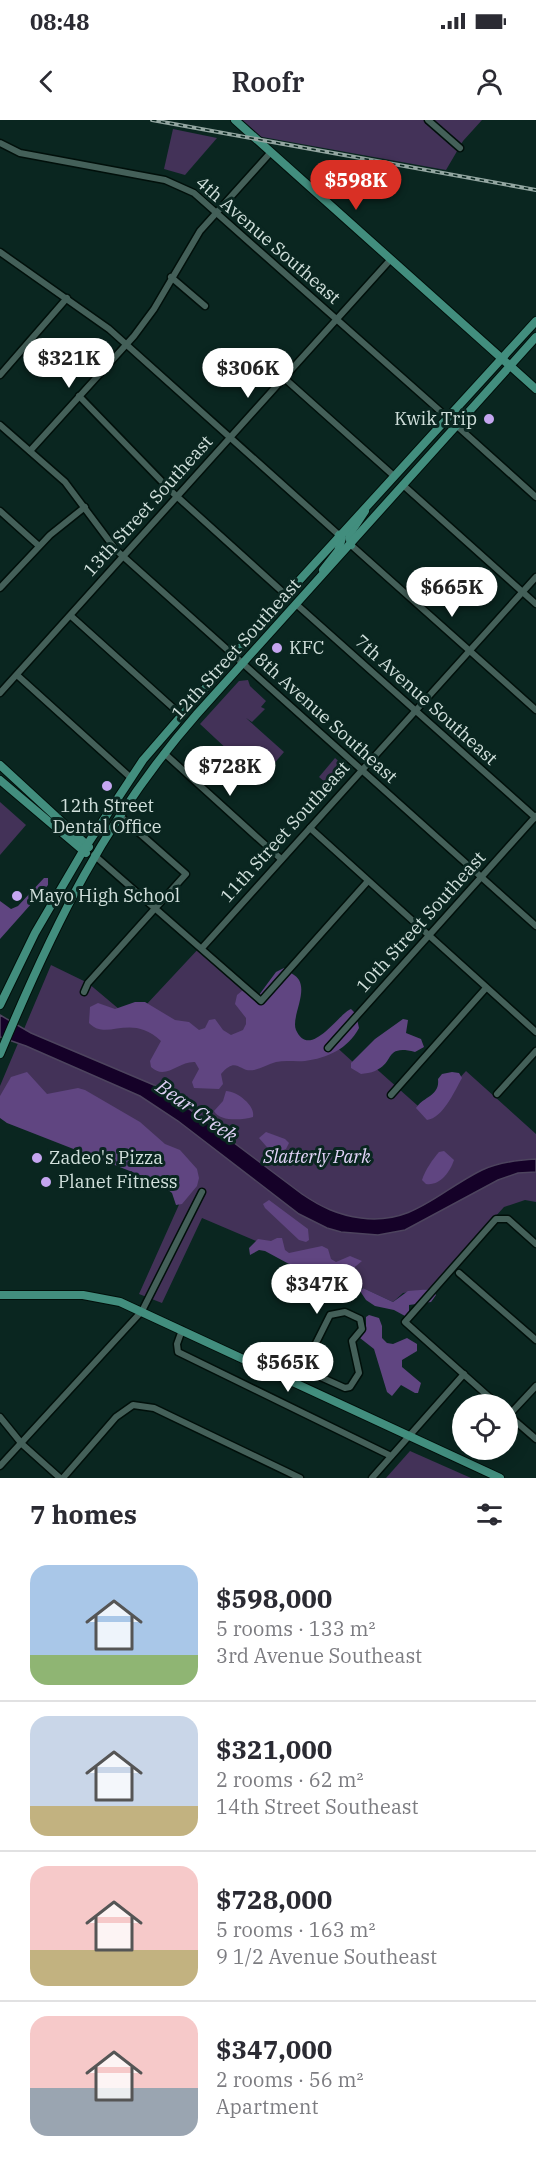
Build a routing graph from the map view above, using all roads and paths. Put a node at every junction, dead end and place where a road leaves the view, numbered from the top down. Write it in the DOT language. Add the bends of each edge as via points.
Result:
graph roads {
  1 [pos="235,120"];
  2 [pos="428,120"];
  3 [pos="0,143"];
  4 [pos="460,148"];
  5 [pos="271,152"];
  6 [pos="217,212"];
  7 [pos="0,252"];
  8 [pos="391,259"];
  9 [pos="171,277"];
  10 [pos="67,298"];
  11 [pos="205,306"];
  12 [pos="337,319"];
  13 [pos="536,321"];
  14 [pos="536,337"];
  15 [pos="127,345"];
  16 [pos="502,358"];
  17 [pos="511,366"];
  18 [pos="0,375"];
  19 [pos="283,377"];
  20 [pos="536,389"];
  21 [pos="79,396"];
  22 [pos="448,418"];
  23 [pos="0,425"];
  24 [pos="457,426"];
  25 [pos="230,437"];
  26 [pos="30,451"];
  27 [pos="394,476"];
  28 [pos="403,485"];
  29 [pos="177,497"];
  30 [pos="536,497"];
  31 [pos="369,503"];
  32 [pos="85,507"];
  33 [pos="0,511"];
  34 [pos="339,535"];
  35 [pos="351,545"];
  36 [pos="39,546"];
  37 [pos="123,556"];
  38 [pos="536,577"];
  39 [pos="321,578"];
  40 [pos="0,588"];
  41 [pos="523,592"];
  42 [pos="286,595"];
  43 [pos="296,604"];
  44 [pos="536,604"];
  45 [pos="71,616"];
  46 [pos="470,650"];
  47 [pos="234,655"];
  48 [pos="243,663"];
  49 [pos="16,675"];
  50 [pos="0,693"];
  51 [pos="536,710"];
  52 [pos="416,711"];
  53 [pos="180,714"];
  54 [pos="164,753"];
  55 [pos="0,765"];
  56 [pos="362,770"];
  57 [pos="130,777"];
  58 [pos="0,780"];
  59 [pos="120,816"];
  60 [pos="536,817"];
  61 [pos="310,828"];
  62 [pos="85,848"];
  63 [pos="94,855"];
  64 [pos="281,859"];
  65 [pos="482,877"];
  66 [pos="368,881"];
  67 [pos="156,907"];
  68 [pos="536,926"];
  69 [pos="429,936"];
  70 [pos="202,948"];
  71 [pos="486,988"];
  72 [pos="84,992"];
  73 [pos="0,1005"];
  74 [pos="536,1032"];
  75 [pos="328,1048"];
  76 [pos="536,1051"];
  77 [pos="0,1054"];
  78 [pos="497,1094"];
  79 [pos="391,1095"];
  80 [pos="202,1192"];
  81 [pos="536,1244"];
  82 [pos="459,1273"];
  83 [pos="0,1295"];
  84 [pos="142,1311"];
  85 [pos="182,1330"];
  86 [pos="536,1340"];
  87 [pos="305,1370"];
  88 [pos="464,1374"];
  89 [pos="296,1383"];
  90 [pos="536,1386"];
  91 [pos="486,1394"];
  92 [pos="518,1404"];
  93 [pos="0,1417"];
  94 [pos="518,1423"];
  95 [pos="409,1435"];
  96 [pos="536,1439"];
  97 [pos="22,1444"];
  98 [pos="391,1456"];
  99 [pos="0,1466"];
  100 [pos="62,1478"];
  101 [pos="300,1478"];
  102 [pos="372,1478"];
  103 [pos="501,1478"];
  1 -- 5 [label="main road"];
  2 -- 4 [label="street"];
  3 -- 6 [label="street, 4th Avenue Southeast" via="20,153 171,182 194,193"];
  5 -- 6 [label="street"];
  5 -- 8 [label="main road"];
  6 -- 9 [label="street" via="191,243"];
  6 -- 12 [label="street, 4th Avenue Southeast"];
  7 -- 10 [label="street"];
  8 -- 12 [label="street, 13th Street Southeast"];
  8 -- 16 [label="main road"];
  9 -- 11 [label="street"];
  9 -- 15 [label="street" via="154,309"];
  10 -- 15 [label="street"];
  10 -- 18 [label="street"];
  12 -- 19 [label="street, 13th Street Southeast"];
  12 -- 22 [label="street, 4th Avenue Southeast"];
  13 -- 16 [label="main road, 12th Street Southeast"];
  14 -- 17 [label="main road, 12th Street Southeast"];
  15 -- 21 [label="street"];
  15 -- 25 [label="street"];
  16 -- 17 [label="main road"];
  16 -- 22 [label="main road, 12th Street Southeast"];
  17 -- 20 [label="main road"];
  17 -- 24 [label="main road, 12th Street Southeast"];
  19 -- 25 [label="street, 13th Street Southeast"];
  19 -- 27 [label="street"];
  21 -- 26 [label="street"];
  21 -- 29 [label="street"];
  22 -- 27 [label="main road, 12th Street Southeast"];
  23 -- 26 [label="street, 8th Avenue Southeast"];
  24 -- 28 [label="main road, 12th Street Southeast"];
  24 -- 30 [label="street"];
  25 -- 29 [label="street, 13th Street Southeast"];
  25 -- 34 [label="street"];
  26 -- 32 [label="street, 8th Avenue Southeast" via="65,482"];
  27 -- 31 [label="main road, 12th Street Southeast"];
  28 -- 35 [label="main road, 12th Street Southeast"];
  28 -- 41 [label="street"];
  29 -- 37 [label="street, 13th Street Southeast"];
  29 -- 42 [label="street"];
  31 -- 34 [label="main road, 12th Street Southeast"];
  31 -- 35 [label="main road" via="349,535"];
  32 -- 36 [label="street"];
  32 -- 37 [label="street, 8th Avenue Southeast" via="101,533"];
  33 -- 36 [label="street"];
  34 -- 39 [label="main road" via="340,546"];
  34 -- 42 [label="main road, 12th Street Southeast"];
  35 -- 39 [label="main road, 12th Street Southeast"];
  35 -- 46 [label="street"];
  36 -- 40 [label="street"];
  37 -- 45 [label="street, 13th Street Southeast"];
  37 -- 47 [label="street, 8th Avenue Southeast"];
  38 -- 41 [label="street, 11th Street Southeast"];
  39 -- 43 [label="main road, 12th Street Southeast"];
  41 -- 44 [label="street"];
  41 -- 46 [label="street, 11th Street Southeast"];
  42 -- 47 [label="main road, 12th Street Southeast"];
  43 -- 48 [label="main road, 12th Street Southeast"];
  43 -- 52 [label="street, 7th Avenue Southeast"];
  45 -- 49 [label="street, 13th Street Southeast"];
  45 -- 53 [label="street"];
  46 -- 51 [label="street"];
  46 -- 52 [label="street, 11th Street Southeast"];
  47 -- 48 [label="street, 8th Avenue Southeast"];
  47 -- 53 [label="main road, 12th Street Southeast"];
  48 -- 54 [label="main road, 12th Street Southeast"];
  48 -- 56 [label="street, 8th Avenue Southeast"];
  49 -- 50 [label="street, 13th Street Southeast"];
  49 -- 57 [label="street"];
  52 -- 56 [label="street, 11th Street Southeast"];
  52 -- 60 [label="street, 7th Avenue Southeast"];
  53 -- 57 [label="main road, 12th Street Southeast"];
  54 -- 59 [label="main road, 12th Street Southeast"];
  54 -- 64 [label="street"];
  55 -- 62 [label="main road"];
  56 -- 61 [label="street, 11th Street Southeast"];
  56 -- 65 [label="street, 8th Avenue Southeast"];
  57 -- 62 [label="main road, 12th Street Southeast"];
  58 -- 62 [label="main road"];
  59 -- 63 [label="main road, 12th Street Southeast"];
  59 -- 67 [label="street" via="186,874"];
  60 -- 65 [label="street, 10th Street Southeast"];
  61 -- 64 [label="street, 11th Street Southeast"];
  61 -- 66 [label="street"];
  62 -- 63 [label="main road"];
  62 -- 73 [label="main road, 12th Street Southeast" via="35,933"];
  63 -- 67 [label="street"];
  63 -- 77 [label="main road, 12th Street Southeast" via="39,960"];
  64 -- 70 [label="street, 11th Street Southeast"];
  65 -- 68 [label="street, 8th Avenue Southeast"];
  65 -- 69 [label="street, 10th Street Southeast"];
  66 -- 69 [label="street"];
  66 -- 70 [label="street" via="261,1000"];
  67 -- 70 [label="street"];
  67 -- 72 [label="street"];
  69 -- 71 [label="street"];
  69 -- 75 [label="street, 10th Street Southeast"];
  71 -- 74 [label="street"];
  71 -- 79 [label="street"];
  76 -- 78 [label="street"];
  80 -- 84 [label="street"];
  81 -- 88 [label="street" via="508,1219 496,1219 405,1322"];
  82 -- 86 [label="street"];
  83 -- 84 [label="main road" via="94,1296"];
  84 -- 85 [label="main road"];
  84 -- 97 [label="street"];
  85 -- 89 [label="main road"];
  85 -- 98 [label="street" via="178,1352"];
  87 -- 87 [label="street" via="350,1387 359,1373 352,1341 362,1329 360,1318 345,1312 330,1316"];
  87 -- 89 [label="street"];
  88 -- 91 [label="street"];
  88 -- 95 [label="street"];
  89 -- 95 [label="main road"];
  90 -- 92 [label="street"];
  93 -- 97 [label="street"];
  94 -- 96 [label="street"];
  95 -- 98 [label="street"];
  95 -- 103 [label="main road"];
  97 -- 99 [label="street"];
  97 -- 100 [label="street"];
  98 -- 102 [label="street"];
  100 -- 101 [label="street" via="116,1418 133,1405 154,1408"];
}
